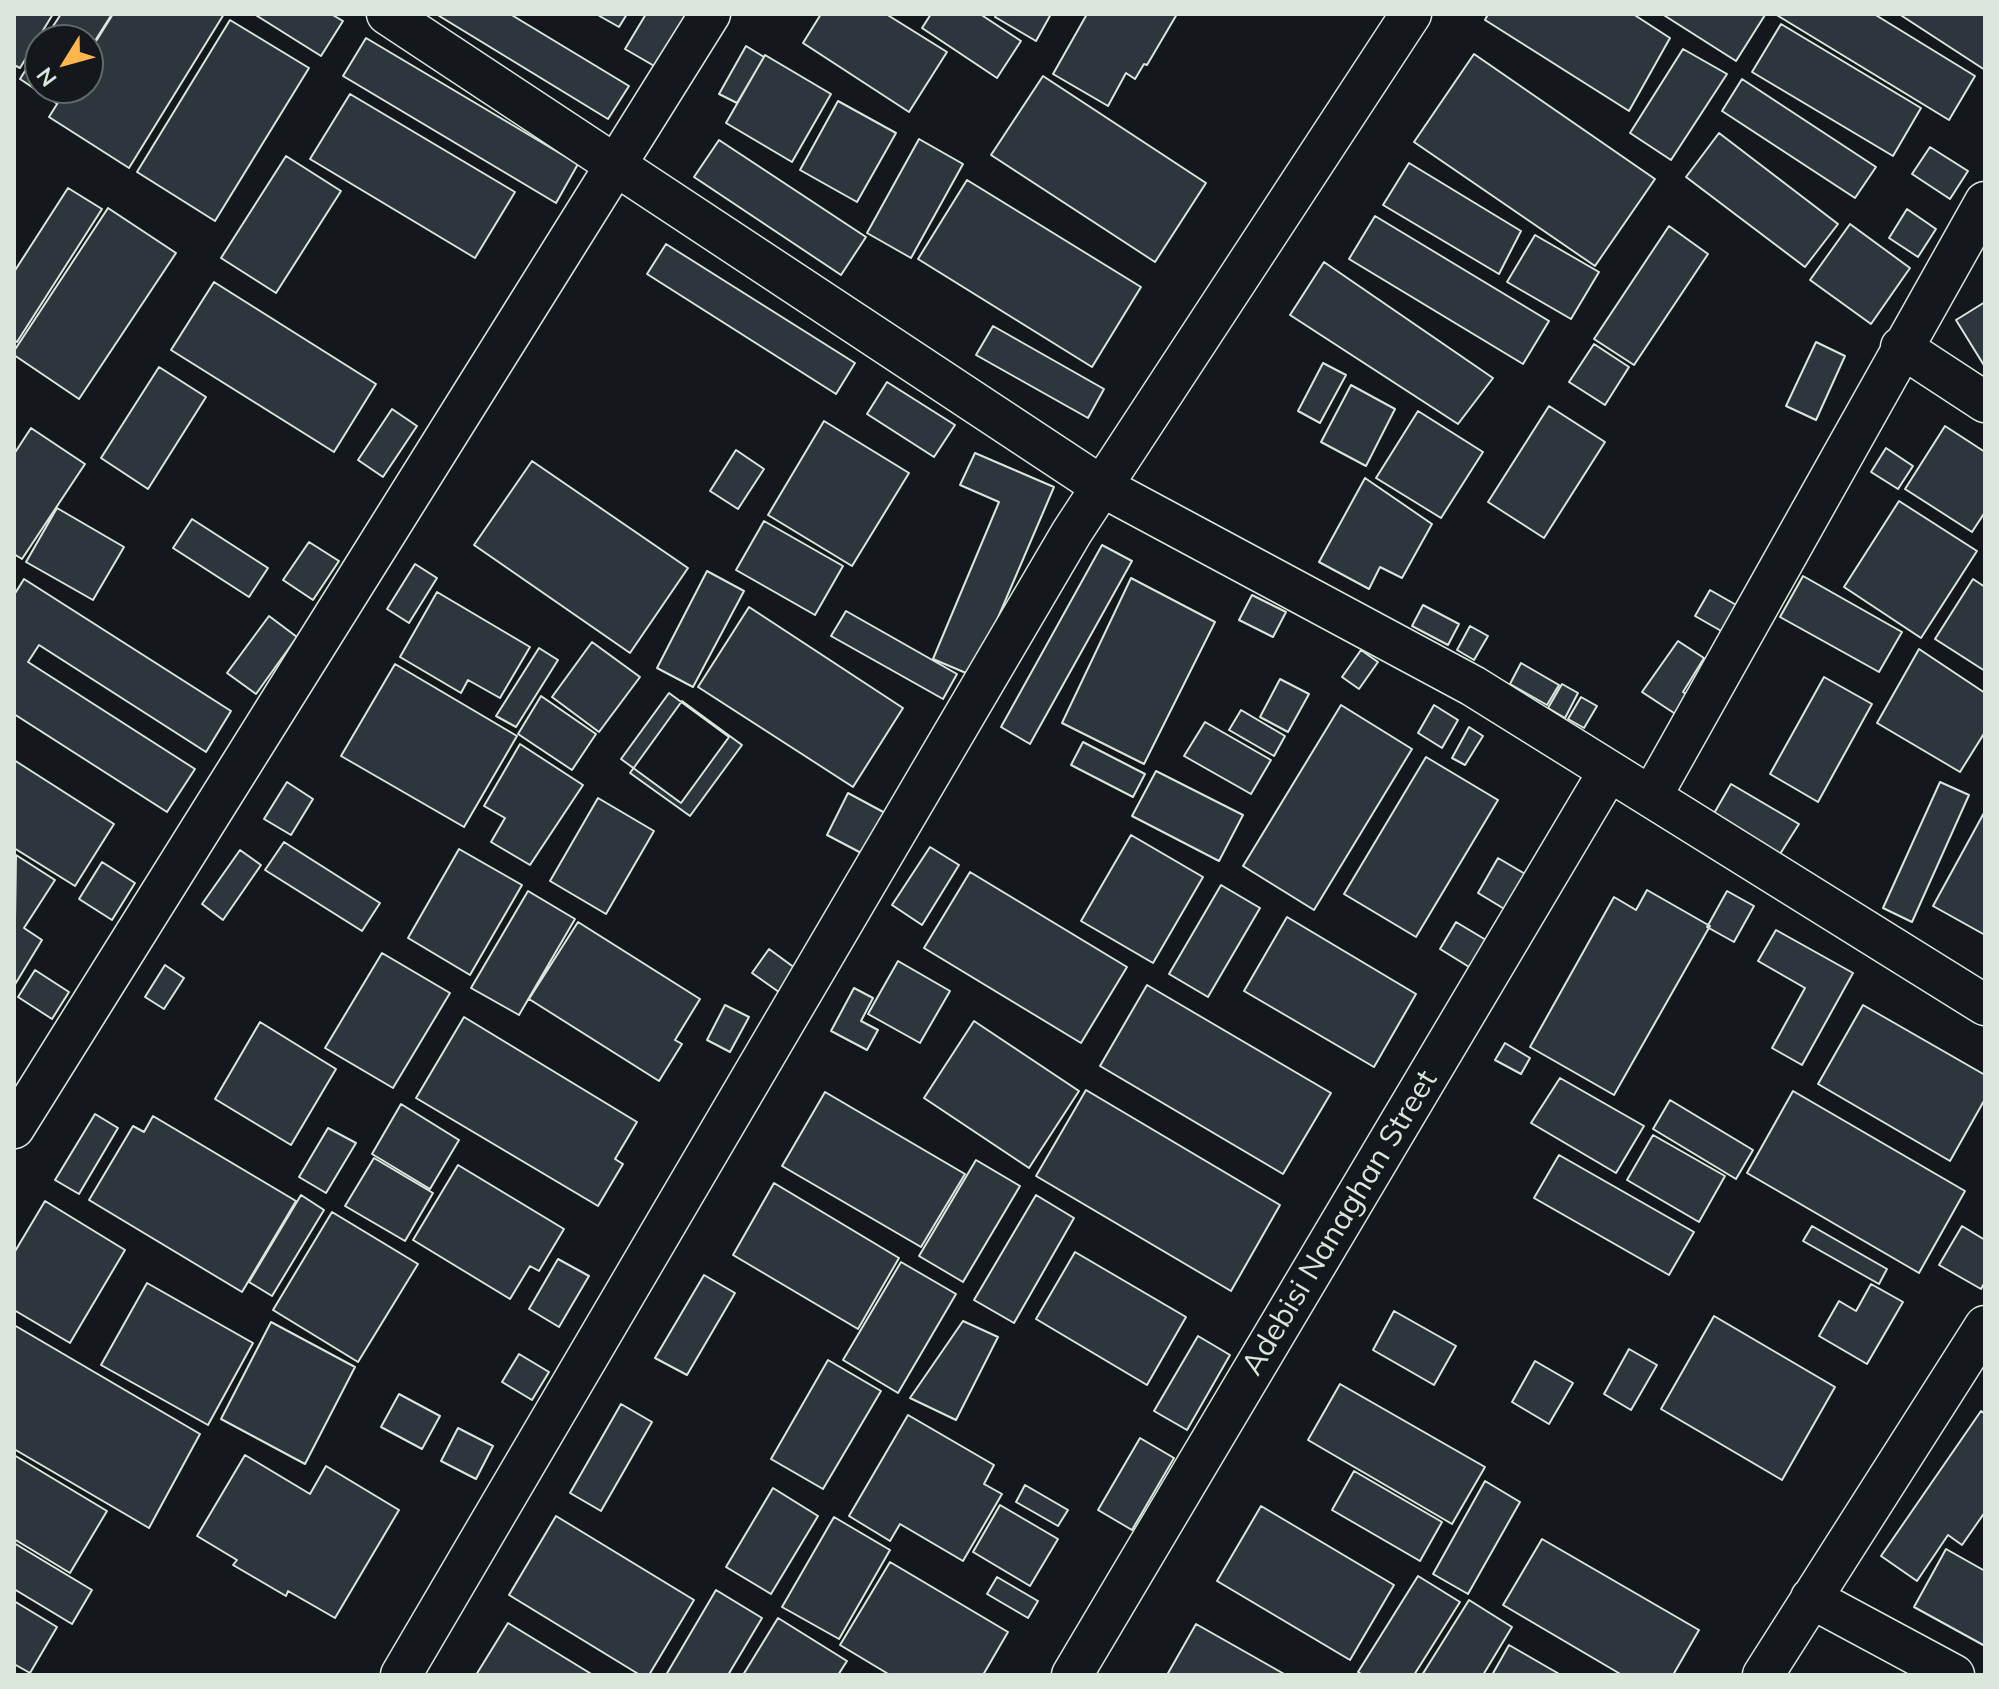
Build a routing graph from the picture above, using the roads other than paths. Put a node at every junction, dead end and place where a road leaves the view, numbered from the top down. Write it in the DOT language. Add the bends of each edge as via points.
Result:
graph roads {
  1 [pos="387,14"];
  2 [pos="710,14"];
  3 [pos="1411,14"];
  4 [pos="615,164"];
  5 [pos="1985,202"];
  6 [pos="1901,347"];
  7 [pos="1985,402"];
  8 [pos="1101,486"];
  9 [pos="1609,771"];
  10 [pos="1651,797"];
  11 [pos="1985,1005"];
  12 [pos="14,1128"];
  13 [pos="1985,1326"];
  14 [pos="1811,1598"];
  15 [pos="401,1675"];
  16 [pos="1072,1675"];
  17 [pos="1763,1675"];
  18 [pos="1954,1675"];
  1 -- 4 [label="street"];
  2 -- 4 [label="street"];
  3 -- 8 [label="street"];
  4 -- 8 [label="street"];
  4 -- 12 [label="street"];
  5 -- 6 [label="street"];
  6 -- 7 [label="street"];
  6 -- 10 [label="street"];
  8 -- 9 [label="street" via="1473,686"];
  8 -- 15 [label="street"];
  9 -- 10 [label="street"];
  9 -- 16 [label="street, Adebisi Nanaghan Street"];
  10 -- 11 [label="street"];
  13 -- 14 [label="street"];
  14 -- 17 [label="street"];
  14 -- 18 [label="street"];
}
